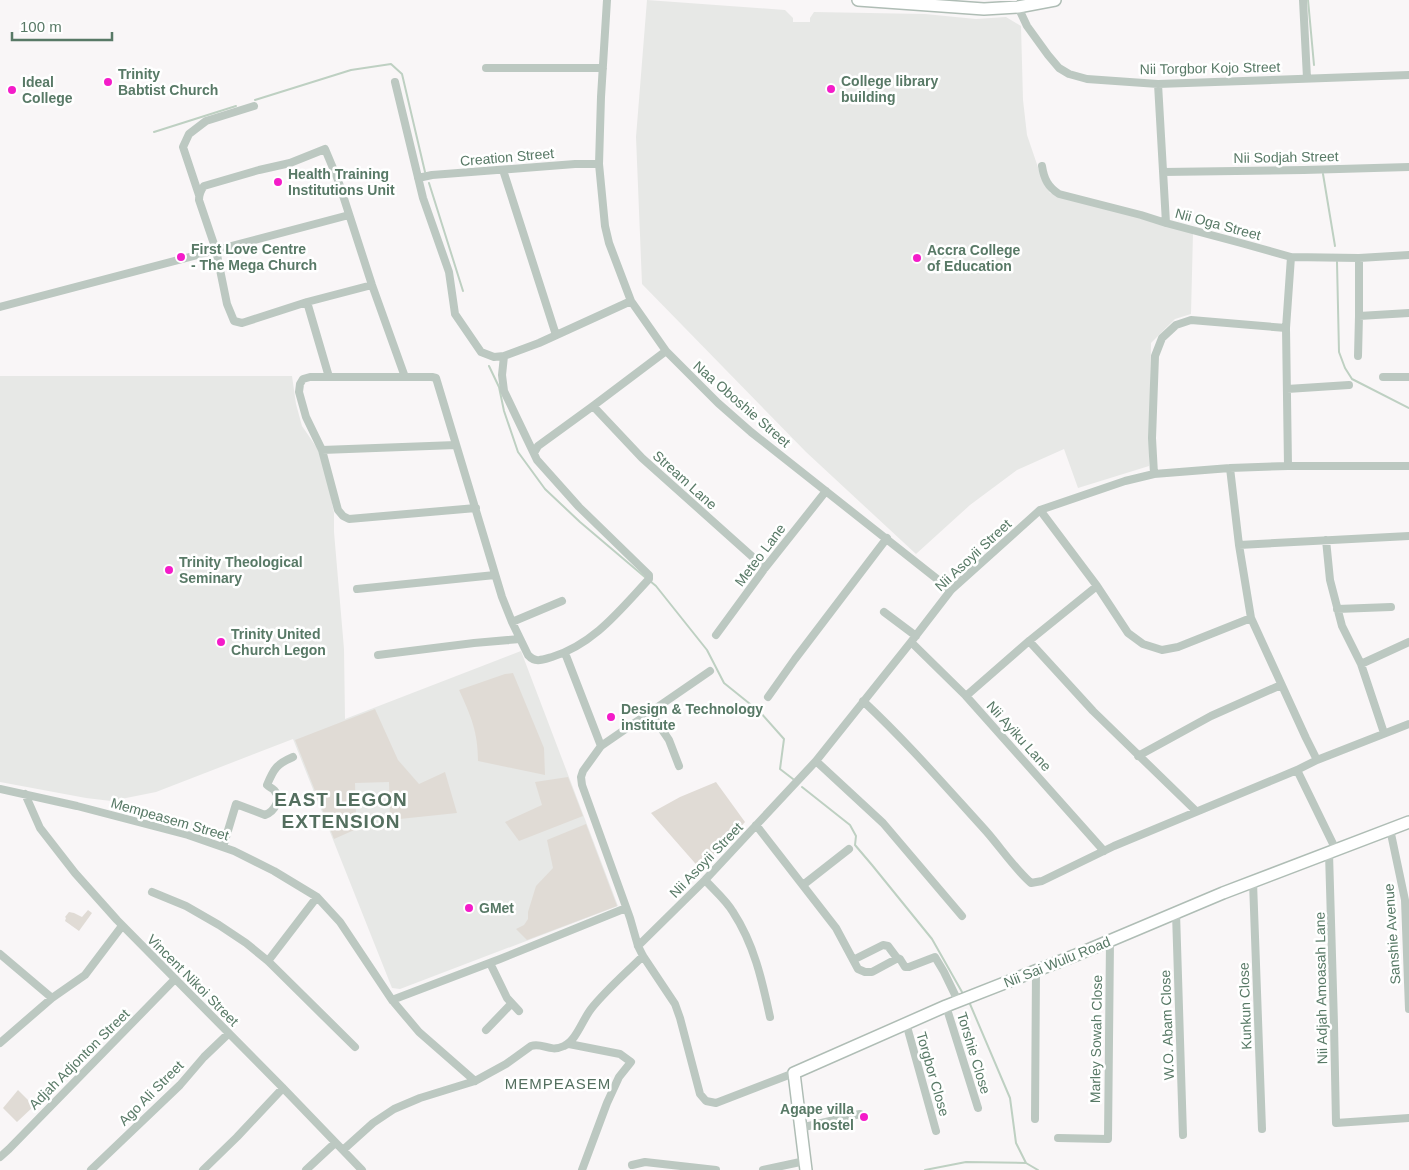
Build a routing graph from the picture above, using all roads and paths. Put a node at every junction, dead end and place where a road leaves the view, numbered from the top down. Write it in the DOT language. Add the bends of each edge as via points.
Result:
graph roads {
  1 [pos="607,0"];
  2 [pos="858,0"];
  3 [pos="1055,0"];
  4 [pos="1303,0"];
  5 [pos="953,3"];
  6 [pos="1018,7"];
  7 [pos="486,68"];
  8 [pos="602,68"];
  9 [pos="1409,76"];
  10 [pos="1307,78"];
  11 [pos="395,82"];
  12 [pos="1158,84"];
  13 [pos="254,106"];
  14 [pos="599,164"];
  15 [pos="1042,166"];
  16 [pos="1409,167"];
  17 [pos="503,170"];
  18 [pos="1163,172"];
  19 [pos="418,178"];
  20 [pos="199,195"];
  21 [pos="350,215"];
  22 [pos="1166,223"];
  23 [pos="216,250"];
  24 [pos="1409,255"];
  25 [pos="1291,257"];
  26 [pos="1359,258"];
  27 [pos="372,285"];
  28 [pos="631,301"];
  29 [pos="307,302"];
  30 [pos="0,307"];
  31 [pos="1409,313"];
  32 [pos="1359,316"];
  33 [pos="1286,328"];
  34 [pos="556,335"];
  35 [pos="666,350"];
  36 [pos="504,356"];
  37 [pos="1358,356"];
  38 [pos="329,377"];
  39 [pos="405,377"];
  40 [pos="1383,377"];
  41 [pos="1409,377"];
  42 [pos="1349,385"];
  43 [pos="1287,389"];
  44 [pos="593,406"];
  45 [pos="456,445"];
  46 [pos="322,450"];
  47 [pos="534,453"];
  48 [pos="1288,466"];
  49 [pos="1409,466"];
  50 [pos="1230,468"];
  51 [pos="1154,474"];
  52 [pos="826,491"];
  53 [pos="476,508"];
  54 [pos="1040,510"];
  55 [pos="1409,536"];
  56 [pos="887,538"];
  57 [pos="1326,540"];
  58 [pos="1239,545"];
  59 [pos="765,568"];
  60 [pos="495,576"];
  61 [pos="1097,586"];
  62 [pos="357,589"];
  63 [pos="951,590"];
  64 [pos="562,601"];
  65 [pos="1391,607"];
  66 [pos="1337,609"];
  67 [pos="884,612"];
  68 [pos="1251,618"];
  69 [pos="512,622"];
  70 [pos="716,635"];
  71 [pos="520,639"];
  72 [pos="913,639"];
  73 [pos="1029,641"];
  74 [pos="1409,642"];
  75 [pos="565,653"];
  76 [pos="378,656"];
  77 [pos="1361,664"];
  78 [pos="710,671"];
  79 [pos="1281,685"];
  80 [pos="966,696"];
  81 [pos="768,697"];
  82 [pos="863,701"];
  83 [pos="650,712"];
  84 [pos="1409,724"];
  85 [pos="1384,733"];
  86 [pos="601,746"];
  87 [pos="1138,756"];
  88 [pos="293,757"];
  89 [pos="1318,760"];
  90 [pos="816,761"];
  91 [pos="679,766"];
  92 [pos="1297,770"];
  93 [pos="0,789"];
  94 [pos="25,794"];
  95 [pos="1196,811"];
  96 [pos="1409,822"];
  97 [pos="756,825"];
  98 [pos="1390,829"];
  99 [pos="223,847"];
  100 [pos="849,849"];
  101 [pos="1104,851"];
  102 [pos="1333,851"];
  103 [pos="705,880"];
  104 [pos="1253,882"];
  105 [pos="803,885"];
  106 [pos="152,892"];
  107 [pos="317,897"];
  108 [pos="1407,900"];
  109 [pos="626,908"];
  110 [pos="1176,913"];
  111 [pos="962,916"];
  112 [pos="122,926"];
  113 [pos="1110,940"];
  114 [pos="638,946"];
  115 [pos="0,954"];
  116 [pos="643,956"];
  117 [pos="897,958"];
  118 [pos="853,960"];
  119 [pos="268,961"];
  120 [pos="490,963"];
  121 [pos="1408,967"];
  122 [pos="1036,971"];
  123 [pos="175,980"];
  124 [pos="52,998"];
  125 [pos="392,1000"];
  126 [pos="958,1002"];
  127 [pos="512,1004"];
  128 [pos="946,1006"];
  129 [pos="1409,1009"];
  130 [pos="519,1011"];
  131 [pos="770,1017"];
  132 [pos="906,1023"];
  133 [pos="486,1030"];
  134 [pos="228,1034"];
  135 [pos="0,1043"];
  136 [pos="569,1044"];
  137 [pos="355,1046"];
  138 [pos="794,1073"];
  139 [pos="475,1081"];
  140 [pos="283,1088"];
  141 [pos="978,1108"];
  142 [pos="860,1114"];
  143 [pos="1409,1118"];
  144 [pos="1035,1119"];
  145 [pos="800,1128"];
  146 [pos="1262,1129"];
  147 [pos="936,1131"];
  148 [pos="1183,1135"];
  149 [pos="1058,1138"];
  150 [pos="335,1142"];
  151 [pos="343,1150"];
  152 [pos="0,1157"];
  153 [pos="632,1165"];
  154 [pos="805,1166"];
  155 [pos="91,1170"];
  156 [pos="203,1170"];
  157 [pos="306,1170"];
  158 [pos="362,1170"];
  159 [pos="582,1170"];
  160 [pos="716,1170"];
  161 [pos="763,1170"];
  1 -- 8 [label="street, Naa Oboshie Street"];
  2 -- 5 [label="street"];
  3 -- 6 [label="street"];
  4 -- 10 [label="street"];
  5 -- 6 [label="street" via="984,9"];
  6 -- 12 [label="street, Nii Torgbor Kojo Street" via="1048,56 1069,74 1087,79"];
  7 -- 8 [label="street"];
  8 -- 14 [label="street, Naa Oboshie Street"];
  9 -- 10 [label="street, Nii Torgbor Kojo Street"];
  10 -- 12 [label="street, Nii Torgbor Kojo Street"];
  11 -- 19 [label="street"];
  12 -- 18 [label="street"];
  13 -- 20 [label="street" via="206,121 189,134 183,147"];
  14 -- 17 [label="street, Creation Street"];
  14 -- 28 [label="street, Naa Oboshie Street" via="605,226"];
  15 -- 22 [label="street, Nii Oga Street" via="1046,181 1059,194"];
  16 -- 18 [label="street, Nii Sodjah Street"];
  17 -- 19 [label="street, Creation Street"];
  17 -- 34 [label="street"];
  18 -- 22 [label="street"];
  19 -- 36 [label="street" via="449,272 455,314 481,352 494,357"];
  20 -- 21 [label="street" via="204,186 290,164 325,149"];
  20 -- 23 [label="street"];
  21 -- 23 [label="street"];
  21 -- 27 [label="street"];
  22 -- 25 [label="street, Nii Oga Street"];
  23 -- 29 [label="street" via="234,320 242,323"];
  23 -- 30 [label="street"];
  24 -- 26 [label="street, Nii Oga Street"];
  25 -- 26 [label="street, Nii Oga Street"];
  25 -- 33 [label="street"];
  26 -- 32 [label="street"];
  27 -- 29 [label="street"];
  27 -- 39 [label="street"];
  28 -- 34 [label="street"];
  28 -- 35 [label="street, Naa Oboshie Street"];
  29 -- 38 [label="street"];
  31 -- 32 [label="street"];
  32 -- 37 [label="street"];
  33 -- 43 [label="street"];
  33 -- 51 [label="street" via="1191,320 1176,325 1162,338 1155,356"];
  34 -- 36 [label="street"];
  35 -- 44 [label="street"];
  35 -- 52 [label="street, Naa Oboshie Street" via="718,403"];
  36 -- 47 [label="street" via="504,391"];
  38 -- 39 [label="street"];
  38 -- 46 [label="street" via="310,377 300,384 306,417"];
  39 -- 45 [label="street" via="436,378"];
  40 -- 41 [label="street"];
  42 -- 43 [label="street"];
  43 -- 48 [label="street"];
  44 -- 47 [label="street" via="538,446"];
  44 -- 59 [label="street, Stream Lane" via="642,458"];
  45 -- 46 [label="street"];
  45 -- 53 [label="street"];
  46 -- 53 [label="street" via="338,510 349,519"];
  47 -- 75 [label="street" via="579,507 649,575 608,624"];
  48 -- 49 [label="street, Nii Asoyii Street"];
  48 -- 50 [label="street, Nii Asoyii Street"];
  50 -- 51 [label="street, Nii Asoyii Street"];
  50 -- 58 [label="street"];
  51 -- 54 [label="street, Nii Asoyii Street"];
  52 -- 56 [label="street, Naa Oboshie Street"];
  52 -- 59 [label="street, Meteo Lane"];
  53 -- 60 [label="street"];
  54 -- 61 [label="street"];
  54 -- 63 [label="street, Nii Asoyii Street"];
  55 -- 57 [label="street"];
  56 -- 63 [label="street, Naa Oboshie Street"];
  56 -- 81 [label="street"];
  57 -- 58 [label="street"];
  57 -- 66 [label="street"];
  58 -- 68 [label="street"];
  59 -- 70 [label="street, Meteo Lane"];
  60 -- 62 [label="street"];
  60 -- 69 [label="street"];
  61 -- 68 [label="street" via="1128,632 1143,644 1162,650 1178,647"];
  61 -- 73 [label="street"];
  63 -- 72 [label="street, Nii Asoyii Street"];
  64 -- 69 [label="street"];
  65 -- 66 [label="street"];
  66 -- 77 [label="street"];
  67 -- 72 [label="street, Nii Ayiku Lane"];
  68 -- 79 [label="street"];
  69 -- 71 [label="street"];
  71 -- 75 [label="street" via="528,655 536,661"];
  71 -- 76 [label="street"];
  72 -- 80 [label="street, Nii Ayiku Lane"];
  72 -- 82 [label="street, Nii Asoyii Street"];
  73 -- 80 [label="street"];
  73 -- 87 [label="street"];
  74 -- 77 [label="street"];
  75 -- 86 [label="street"];
  77 -- 85 [label="street"];
  78 -- 83 [label="street"];
  79 -- 87 [label="street" via="1212,716"];
  79 -- 89 [label="street"];
  80 -- 101 [label="street, Nii Ayiku Lane"];
  82 -- 90 [label="street, Nii Asoyii Street"];
  82 -- 101 [label="street" via="906,743 1031,883 1042,882"];
  83 -- 86 [label="street"];
  83 -- 91 [label="street" via="669,740"];
  84 -- 85 [label="street"];
  85 -- 89 [label="street"];
  86 -- 109 [label="street" via="583,771 582,785"];
  87 -- 95 [label="street"];
  88 -- 99 [label="street" via="274,769 267,785 277,797 271,813 258,813 236,804"];
  89 -- 92 [label="street"];
  90 -- 97 [label="street, Nii Asoyii Street"];
  90 -- 111 [label="street" via="883,823"];
  92 -- 95 [label="street"];
  92 -- 102 [label="street"];
  93 -- 94 [label="street, Mempeasem Street"];
  94 -- 99 [label="street, Mempeasem Street" via="99,811"];
  94 -- 112 [label="street, Vincent Nikoi Street" via="44,834"];
  95 -- 101 [label="street"];
  96 -- 98 [label="street, Nii Sai Wulu Road"];
  97 -- 103 [label="street, Nii Asoyii Street"];
  97 -- 105 [label="street"];
  98 -- 102 [label="street, Nii Sai Wulu Road"];
  98 -- 108 [label="street, Sanshie Avenue"];
  99 -- 107 [label="street, Mempeasem Street" via="274,871"];
  100 -- 105 [label="street"];
  102 -- 104 [label="street, Nii Sai Wulu Road"];
  102 -- 143 [label="street, Nii Adjah Amoasah Lane" via="1336,1123"];
  103 -- 114 [label="street, Nii Asoyii Street"];
  103 -- 131 [label="street" via="732,910 746,934 759,969"];
  104 -- 110 [label="street, Nii Sai Wulu Road"];
  104 -- 146 [label="street, Kunkun Close"];
  105 -- 118 [label="street" via="836,928"];
  106 -- 119 [label="street" via="186,906 218,925"];
  107 -- 119 [label="street"];
  107 -- 125 [label="street, Mempeasem Street" via="340,922"];
  108 -- 121 [label="street, Sanshie Avenue"];
  109 -- 114 [label="street"];
  109 -- 120 [label="street"];
  110 -- 113 [label="street, Nii Sai Wulu Road"];
  110 -- 148 [label="street, W.O. Abam Close"];
  112 -- 123 [label="street, Vincent Nikoi Street"];
  112 -- 124 [label="street" via="85,975"];
  113 -- 122 [label="street, Nii Sai Wulu Road"];
  113 -- 149 [label="street, Marley Sowah Close" via="1108,1139"];
  114 -- 116 [label="street"];
  115 -- 124 [label="street"];
  116 -- 136 [label="street" via="591,1010"];
  116 -- 138 [label="street, Nii Sai Wulu Road" via="675,1004 700,1094 706,1102 716,1103"];
  117 -- 118 [label="street" via="872,972 858,968"];
  117 -- 118 [label="street" via="888,946 883,945"];
  117 -- 126 [label="street" via="909,967 935,957"];
  119 -- 137 [label="street"];
  120 -- 125 [label="street"];
  120 -- 127 [label="street"];
  121 -- 129 [label="street, Sanshie Avenue"];
  122 -- 126 [label="street, Nii Sai Wulu Road"];
  122 -- 144 [label="street"];
  123 -- 134 [label="street, Vincent Nikoi Street"];
  123 -- 152 [label="street, Adjah Adjonton Street"];
  124 -- 135 [label="street"];
  125 -- 139 [label="street, Mempeasem Street" via="419,1032"];
  126 -- 128 [label="street, Nii Sai Wulu Road"];
  127 -- 130 [label="street"];
  127 -- 133 [label="street"];
  128 -- 132 [label="street, Nii Sai Wulu Road"];
  128 -- 141 [label="street, Torshie Close"];
  132 -- 138 [label="street, Nii Sai Wulu Road"];
  132 -- 147 [label="street, Torgbor Close"];
  134 -- 140 [label="street, Vincent Nikoi Street"];
  134 -- 155 [label="street, Ago Ali Street"];
  136 -- 139 [label="street" via="555,1049 535,1044"];
  136 -- 159 [label="street" via="620,1054 631,1062 619,1076"];
  138 -- 145 [label="street"];
  139 -- 151 [label="street" via="394,1109"];
  140 -- 150 [label="street, Vincent Nikoi Street"];
  140 -- 156 [label="street"];
  142 -- 145 [label="street"];
  145 -- 154 [label="street"];
  150 -- 151 [label="street, Vincent Nikoi Street"];
  150 -- 157 [label="street"];
  151 -- 158 [label="street, Vincent Nikoi Street"];
  153 -- 160 [label="street" via="645,1162"];
  154 -- 161 [label="street"];
}
